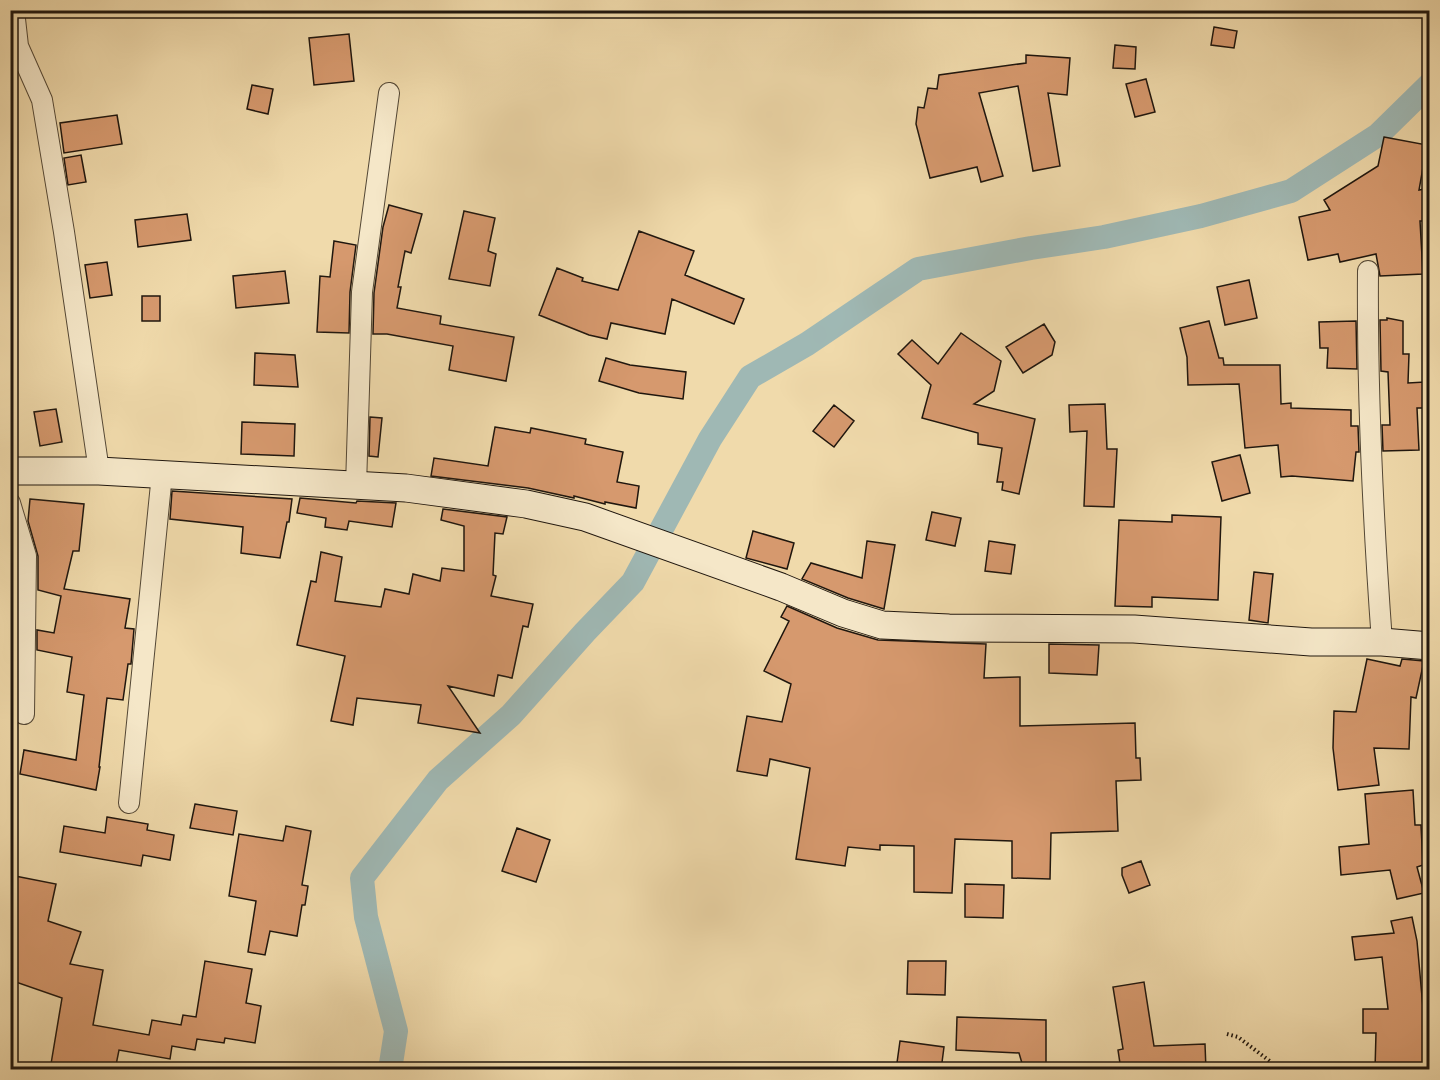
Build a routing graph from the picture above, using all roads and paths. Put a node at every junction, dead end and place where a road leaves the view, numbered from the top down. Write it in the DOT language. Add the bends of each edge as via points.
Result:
graph roads {
  1 [pos="15,10"];
  2 [pos="390,93"];
  3 [pos="1368,272"];
  4 [pos="10,471"];
  5 [pos="99,471"];
  6 [pos="162,474"];
  7 [pos="356,486"];
  8 [pos="10,503"];
  9 [pos="1382,642"];
  10 [pos="1430,646"];
  11 [pos="24,714"];
  12 [pos="129,803"];
  13 [pos="1227,1034"];
  14 [pos="1273,1070"];
  1 -- 5 [label="street" via="18,46 42,100"];
  2 -- 7 [label="street" via="362,292"];
  3 -- 9 [label="street" via="1372,500"];
  4 -- 5 [label="street"];
  5 -- 6 [label="street"];
  6 -- 7 [label="street"];
  6 -- 12 [label="street"];
  7 -- 9 [label="street" via="406,488 526,504 585,517 882,625 1134,629 1311,642"];
  8 -- 11 [label="street" via="26,556"];
  9 -- 10 [label="street"];
  13 -- 14 [label="path" via="1238,1037 1271,1062"];
}
